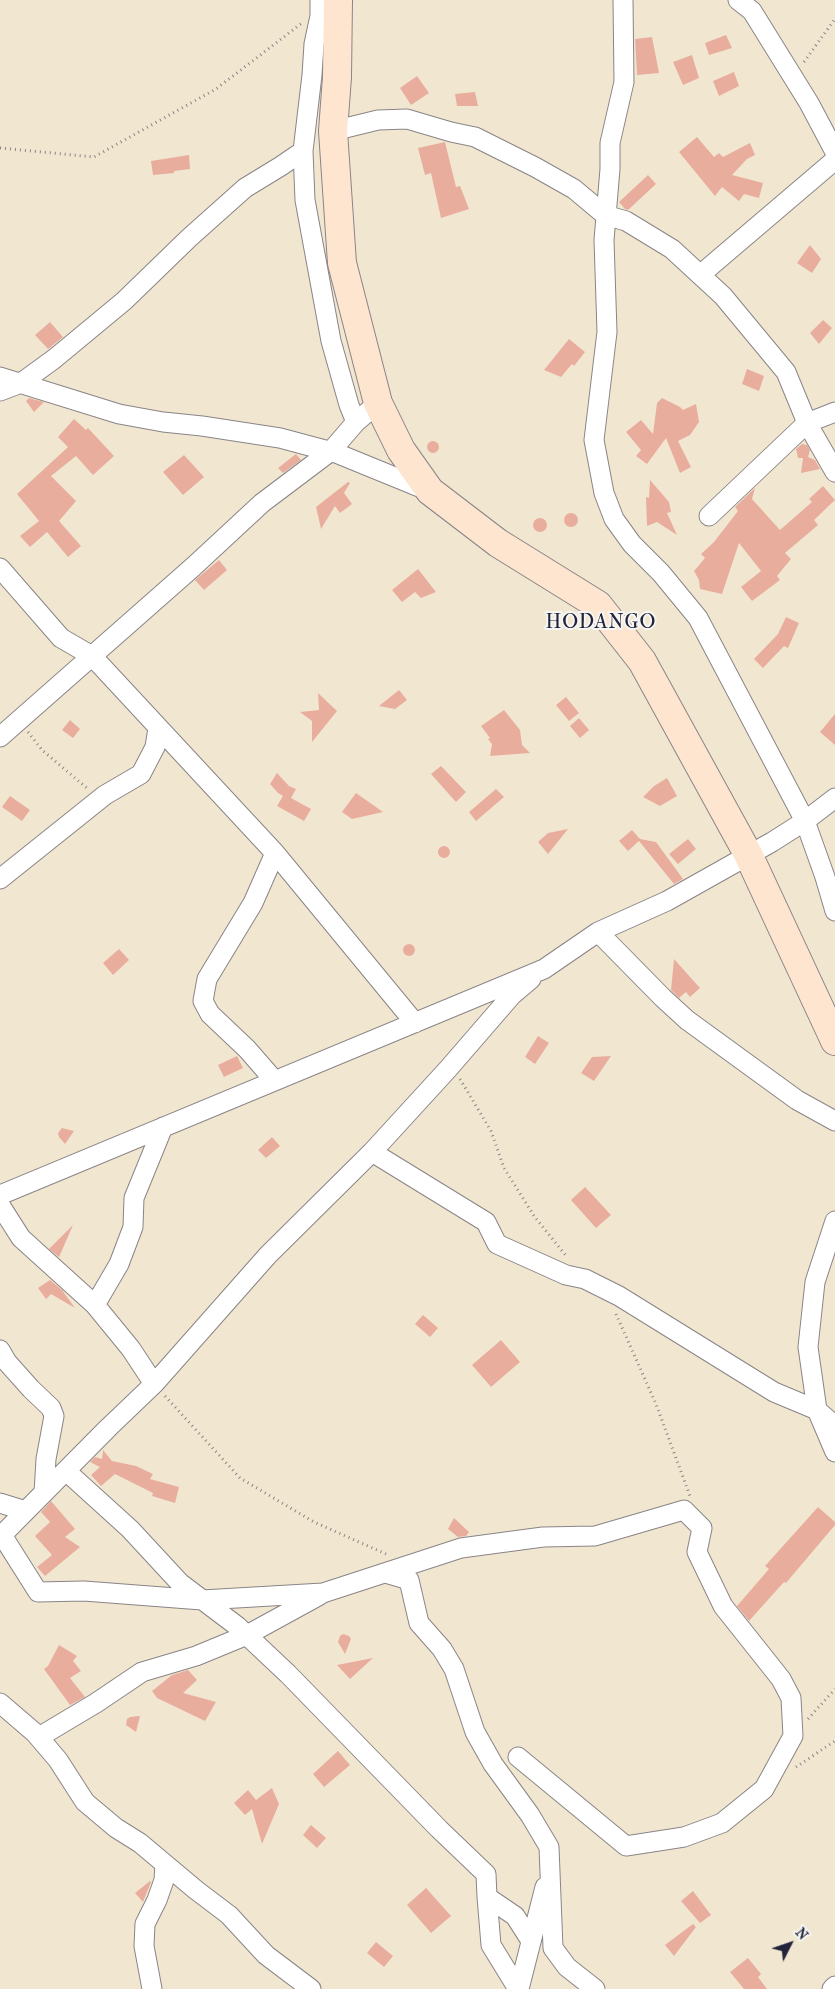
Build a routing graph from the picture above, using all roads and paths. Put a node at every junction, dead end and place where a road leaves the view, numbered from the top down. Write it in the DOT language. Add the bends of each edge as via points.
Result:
graph roads {
  1 [pos="320,0"];
  2 [pos="338,0"];
  3 [pos="622,0"];
  4 [pos="738,0"];
  5 [pos="306,15"];
  6 [pos="835,19"];
  7 [pos="793,76"];
  8 [pos="333,131"];
  9 [pos="0,148"];
  10 [pos="303,151"];
  11 [pos="835,152"];
  12 [pos="835,160"];
  13 [pos="605,215"];
  14 [pos="700,276"];
  15 [pos="0,377"];
  16 [pos="21,383"];
  17 [pos="0,391"];
  18 [pos="378,403"];
  19 [pos="835,412"];
  20 [pos="356,422"];
  21 [pos="808,423"];
  22 [pos="331,451"];
  23 [pos="835,472"];
  24 [pos="430,491"];
  25 [pos="709,516"];
  26 [pos="0,568"];
  27 [pos="92,656"];
  28 [pos="18,720"];
  29 [pos="158,728"];
  30 [pos="0,737"];
  31 [pos="105,796"];
  32 [pos="835,798"];
  33 [pos="805,821"];
  34 [pos="275,853"];
  35 [pos="748,854"];
  36 [pos="830,874"];
  37 [pos="0,879"];
  38 [pos="835,911"];
  39 [pos="598,932"];
  40 [pos="544,968"];
  41 [pos="415,1024"];
  42 [pos="835,1039"];
  43 [pos="274,1080"];
  44 [pos="835,1120"];
  45 [pos="163,1127"];
  46 [pos="372,1152"];
  47 [pos="0,1195"];
  48 [pos="0,1205"];
  49 [pos="835,1221"];
  50 [pos="95,1305"];
  51 [pos="0,1350"];
  52 [pos="154,1384"];
  53 [pos="817,1410"];
  54 [pos="835,1426"];
  55 [pos="835,1452"];
  56 [pos="66,1471"];
  57 [pos="44,1493"];
  58 [pos="0,1504"];
  59 [pos="26,1511"];
  60 [pos="1,1536"];
  61 [pos="385,1573"];
  62 [pos="323,1593"];
  63 [pos="202,1600"];
  64 [pos="247,1635"];
  65 [pos="835,1689"];
  66 [pos="0,1703"];
  67 [pos="793,1736"];
  68 [pos="39,1737"];
  69 [pos="835,1741"];
  70 [pos="518,1757"];
  71 [pos="796,1768"];
  72 [pos="165,1864"];
  73 [pos="550,1869"];
  74 [pos="486,1897"];
  75 [pos="531,1941"];
  76 [pos="835,1986"];
  77 [pos="152,1989"];
  78 [pos="311,1989"];
  79 [pos="518,1989"];
  80 [pos="595,1989"];
  81 [pos="832,1989"];
  1 -- 10 [label="street"];
  2 -- 8 [label="main road"];
  3 -- 13 [label="street" via="624,82 610,144"];
  4 -- 7 [label="street" via="752,12"];
  5 -- 9 [label="path" via="302,22 216,89 94,156"];
  6 -- 7 [label="path"];
  7 -- 11 [label="street"];
  8 -- 13 [label="street" via="378,120 408,119 475,137 510,152 574,189"];
  8 -- 18 [label="main road" via="342,263"];
  10 -- 16 [label="street" via="245,188 124,301"];
  10 -- 20 [label="street" via="305,200 331,341"];
  12 -- 14 [label="street"];
  13 -- 14 [label="street" via="626,221 652,236 672,249"];
  13 -- 33 [label="street" via="607,332 594,440 604,494 614,518 632,544 661,572 698,618"];
  14 -- 21 [label="street" via="723,296 786,372"];
  15 -- 16 [label="street"];
  16 -- 17 [label="street"];
  16 -- 22 [label="street" via="119,414 280,438"];
  18 -- 20 [label="street"];
  18 -- 24 [label="main road" via="400,450"];
  19 -- 21 [label="street"];
  20 -- 22 [label="street"];
  21 -- 23 [label="street"];
  21 -- 25 [label="street"];
  22 -- 24 [label="street"];
  22 -- 27 [label="street" via="262,503"];
  24 -- 35 [label="main road" via="498,543 598,605 642,661"];
  26 -- 27 [label="street" via="61,638"];
  27 -- 28 [label="street"];
  27 -- 29 [label="street"];
  28 -- 30 [label="street"];
  28 -- 31 [label="path" via="48,755 91,792"];
  29 -- 31 [label="street" via="155,747 140,774"];
  29 -- 34 [label="street"];
  31 -- 37 [label="street"];
  32 -- 33 [label="street"];
  33 -- 35 [label="street"];
  33 -- 36 [label="street"];
  34 -- 41 [label="street"];
  34 -- 43 [label="street" via="253,903 207,979 203,1001 210,1014"];
  35 -- 39 [label="street" via="667,901"];
  35 -- 42 [label="main road"];
  36 -- 38 [label="street"];
  39 -- 40 [label="street"];
  39 -- 44 [label="street" via="687,1020 797,1100"];
  40 -- 41 [label="street"];
  40 -- 46 [label="street" via="512,995"];
  41 -- 43 [label="street"];
  43 -- 45 [label="street"];
  45 -- 47 [label="street"];
  45 -- 50 [label="street" via="134,1198 133,1227 119,1264"];
  46 -- 52 [label="street" via="268,1255"];
  46 -- 53 [label="street" via="486,1222 497,1244 619,1296 774,1392"];
  48 -- 50 [label="street" via="21,1238"];
  49 -- 53 [label="street" via="815,1282 808,1347"];
  50 -- 52 [label="street"];
  51 -- 57 [label="street" via="7,1362 51,1408 54,1416"];
  52 -- 56 [label="street"];
  52 -- 61 [label="path" via="240,1478 314,1522 395,1559"];
  53 -- 54 [label="street"];
  53 -- 55 [label="street"];
  56 -- 57 [label="street"];
  56 -- 63 [label="street" via="130,1529 180,1583"];
  57 -- 59 [label="street"];
  58 -- 59 [label="street"];
  59 -- 60 [label="street"];
  60 -- 63 [label="street" via="38,1592 84,1591"];
  61 -- 62 [label="street"];
  61 -- 67 [label="street" via="461,1548 543,1537 595,1536 684,1510 702,1528 697,1552 724,1606 781,1679 791,1698"];
  61 -- 73 [label="street" via="409,1580 419,1623 442,1649 454,1669 475,1732 549,1847"];
  62 -- 63 [label="street"];
  62 -- 64 [label="street"];
  63 -- 64 [label="street"];
  64 -- 68 [label="street" via="196,1656 142,1672"];
  64 -- 74 [label="street" via="486,1874"];
  65 -- 67 [label="path"];
  66 -- 68 [label="street"];
  67 -- 70 [label="street" via="764,1789 722,1823 684,1837 626,1846"];
  68 -- 72 [label="street" via="85,1802"];
  69 -- 71 [label="path"];
  72 -- 77 [label="street" via="157,1900 144,1924 144,1946"];
  72 -- 78 [label="street" via="229,1914 266,1955"];
  73 -- 75 [label="street"];
  73 -- 80 [label="street" via="553,1948 567,1967"];
  74 -- 75 [label="street" via="515,1916"];
  74 -- 79 [label="street" via="492,1946"];
  75 -- 79 [label="street"];
  76 -- 81 [label="street"];
}
